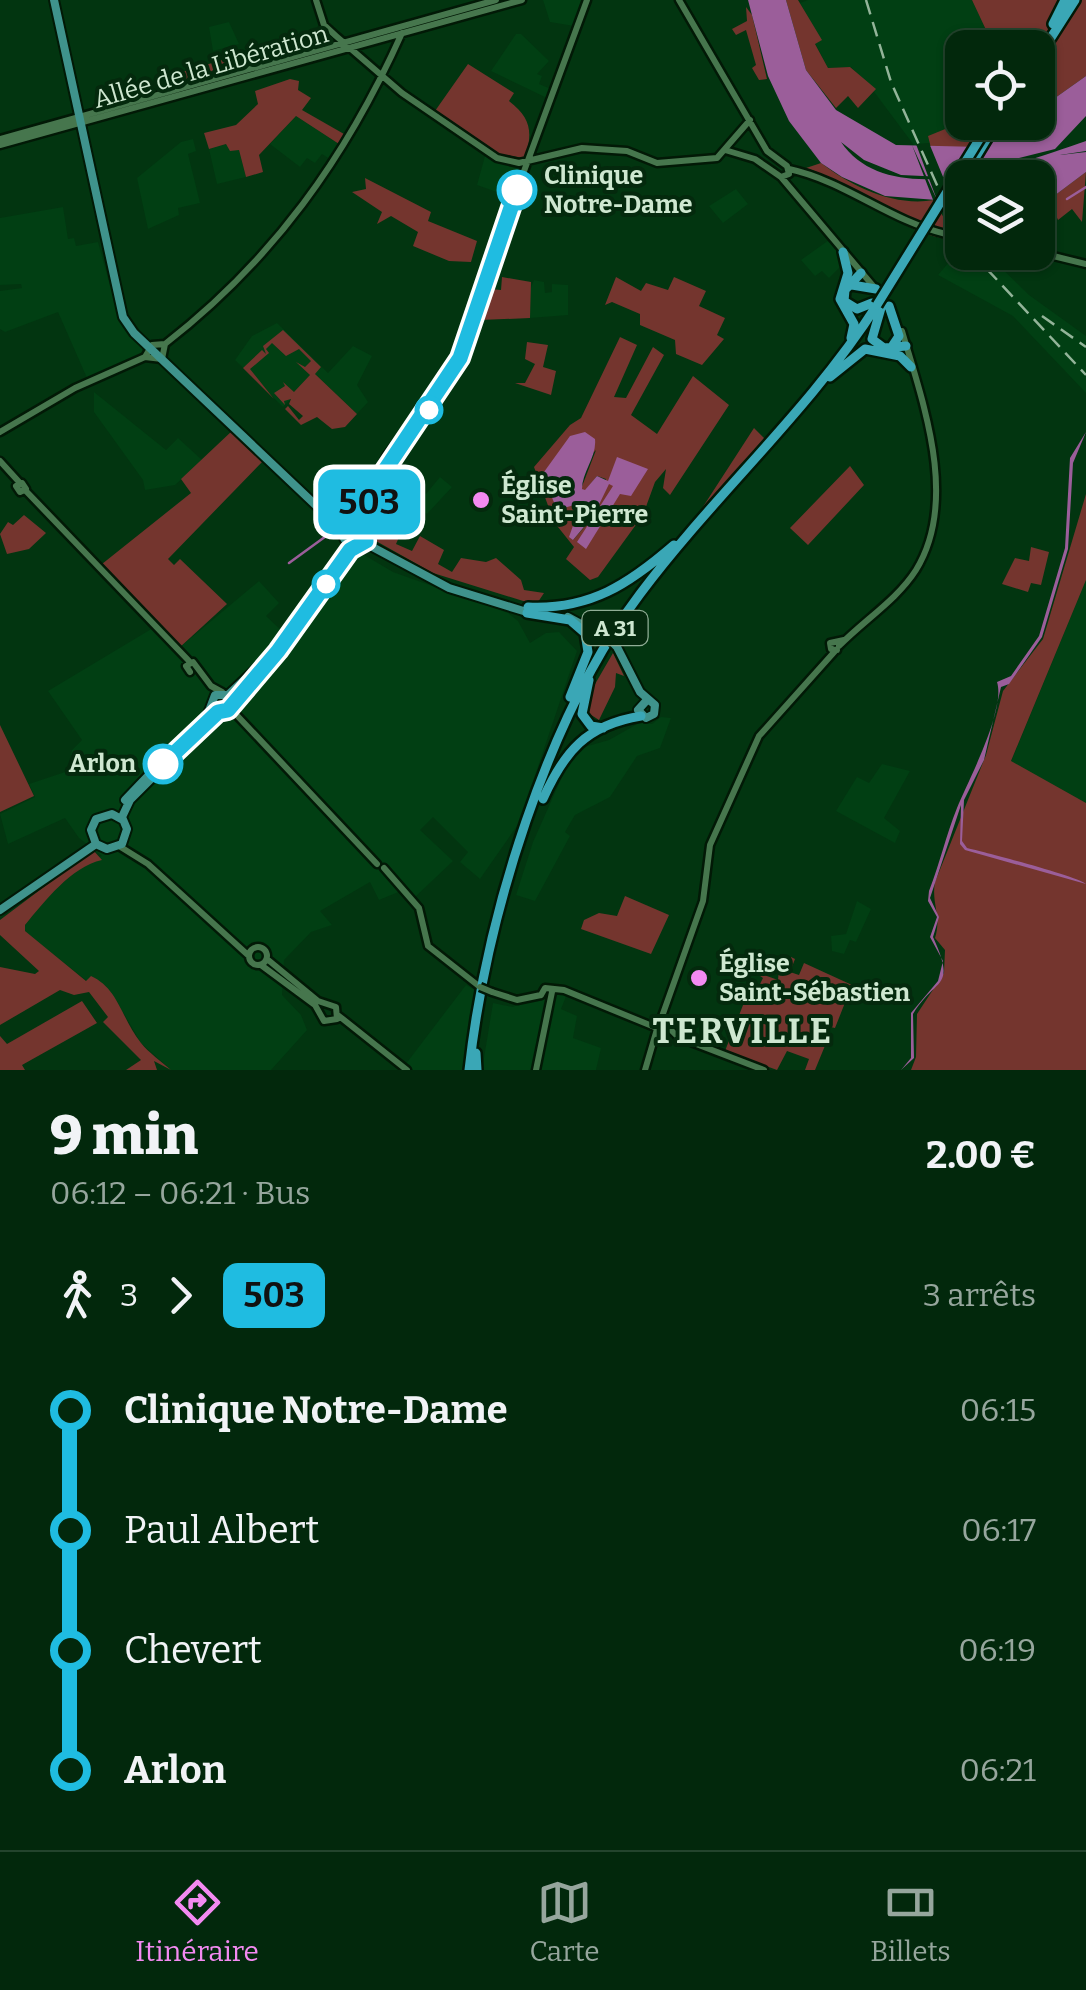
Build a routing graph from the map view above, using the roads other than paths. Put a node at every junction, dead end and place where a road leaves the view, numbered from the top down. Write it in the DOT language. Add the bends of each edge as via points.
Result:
graph roads {
  1 [pos="57,0"];
  2 [pos="316,0"];
  3 [pos="496,0"];
  4 [pos="522,0"];
  5 [pos="587,0"];
  6 [pos="679,0"];
  7 [pos="1070,0"];
  8 [pos="401,30"];
  9 [pos="1049,30"];
  10 [pos="1053,30"];
  11 [pos="348,45"];
  12 [pos="380,73"];
  13 [pos="82,120"];
  14 [pos="750,120"];
  15 [pos="982,140"];
  16 [pos="0,142"];
  17 [pos="725,150"];
  18 [pos="769,159"];
  19 [pos="528,162"];
  20 [pos="787,174"];
  21 [pos="945,206"];
  22 [pos="945,234"];
  23 [pos="843,252"];
  24 [pos="1055,256"];
  25 [pos="1086,264"];
  26 [pos="861,273"];
  27 [pos="847,284"];
  28 [pos="876,289"];
  29 [pos="880,306"];
  30 [pos="850,344"];
  31 [pos="906,346"];
  32 [pos="892,349"];
  33 [pos="156,351"];
  34 [pos="911,367"];
  35 [pos="824,382"];
  36 [pos="0,432"];
  37 [pos="0,461"];
  38 [pos="705,516"];
  39 [pos="352,531"];
  40 [pos="367,539"];
  41 [pos="527,610"];
  42 [pos="589,680"];
  43 [pos="222,703"];
  44 [pos="641,707"];
  45 [pos="552,757"];
  46 [pos="540,806"];
  47 [pos="112,814"];
  48 [pos="123,820"];
  49 [pos="94,839"];
  50 [pos="122,843"];
  51 [pos="0,907"];
  52 [pos="254,948"];
  53 [pos="249,956"];
  54 [pos="264,962"];
  55 [pos="548,997"];
  56 [pos="326,1005"];
  57 [pos="321,1015"];
  58 [pos="339,1016"];
  59 [pos="332,1023"];
  60 [pos="661,1027"];
  61 [pos="473,1055"];
  62 [pos="404,1070"];
  63 [pos="472,1070"];
  64 [pos="536,1070"];
  65 [pos="645,1070"];
  66 [pos="764,1070"];
  1 -- 13 [label="main road"];
  2 -- 11 [label="main road" via="324,25"];
  3 -- 8 [label="main road"];
  4 -- 8 [label="main road"];
  5 -- 19 [label="main road"];
  6 -- 14 [label="main road"];
  7 -- 9 [label="highway"];
  7 -- 10 [label="highway"];
  8 -- 11 [label="main road, Allée de la Libération"];
  8 -- 12 [label="main road"];
  11 -- 12 [label="main road"];
  11 -- 13 [label="main road, Allée de la Libération"];
  12 -- 19 [label="main road" via="489,153"];
  12 -- 33 [label="main road" via="297,218 246,275"];
  13 -- 16 [label="main road, Allée de la Libération"];
  13 -- 33 [label="main road" via="119,306 134,334"];
  14 -- 17 [label="main road"];
  14 -- 18 [label="main road"];
  15 -- 29 [label="highway, A 31, bridge"];
  17 -- 18 [label="main road"];
  17 -- 19 [label="main road" via="718,158 662,162 627,151 574,149"];
  18 -- 20 [label="main road"];
  18 -- 20 [label="main road"];
  19 -- 39 [label="main road" via="451,366 387,455"];
  20 -- 22 [label="main road, bridge" via="824,178"];
  20 -- 23 [label="main road" via="792,191"];
  21 -- 29 [label="highway, A 31, bridge"];
  23 -- 26 [label="main road"];
  23 -- 27 [label="highway"];
  24 -- 25 [label="main road"];
  26 -- 27 [label="highway"];
  26 -- 28 [label="main road"];
  27 -- 28 [label="highway"];
  27 -- 29 [label="highway" via="846,306"];
  27 -- 30 [label="highway" via="841,304 855,329"];
  28 -- 29 [label="main road"];
  29 -- 30 [label="highway, A 31"];
  29 -- 31 [label="main road"];
  29 -- 32 [label="highway" via="898,336"];
  29 -- 32 [label="highway" via="872,339"];
  29 -- 35 [label="highway, A 31"];
  30 -- 38 [label="highway, A 31"];
  31 -- 32 [label="highway"];
  31 -- 34 [label="main road"];
  32 -- 34 [label="highway"];
  32 -- 35 [label="highway" via="858,352"];
  33 -- 36 [label="main road"];
  33 -- 39 [label="main road"];
  34 -- 60 [label="main road" via="934,472 931,531 914,573 836,647 759,736 710,845 703,901"];
  35 -- 42 [label="highway, A 31" via="652,585"];
  37 -- 43 [label="main road"];
  38 -- 41 [label="highway" via="616,590 570,606"];
  38 -- 45 [label="highway, A 31" via="610,636"];
  39 -- 40 [label="main road"];
  39 -- 40 [label="main road"];
  39 -- 43 [label="main road" via="278,651"];
  40 -- 41 [label="main road" via="449,588"];
  41 -- 44 [label="main road, bridge" via="574,618 604,635"];
  41 -- 45 [label="highway" via="574,622 588,640"];
  42 -- 44 [label="highway" via="582,712 593,727"];
  42 -- 46 [label="highway, A 31"];
  43 -- 47 [label="main road"];
  43 -- 48 [label="main road" via="142,787"];
  43 -- 55 [label="main road, bridge" via="419,908 428,946 480,987 517,1000"];
  44 -- 46 [label="highway" via="570,749"];
  45 -- 61 [label="highway, A 31" via="502,904"];
  46 -- 61 [label="highway, A 31" via="501,925"];
  47 -- 48 [label="main road"];
  47 -- 49 [label="main road" via="96,819"];
  48 -- 50 [label="main road"];
  49 -- 50 [label="main road" via="106,849"];
  49 -- 51 [label="main road"];
  50 -- 52 [label="main road"];
  50 -- 53 [label="main road"];
  52 -- 53 [label="main road"];
  52 -- 54 [label="main road" via="264,949"];
  53 -- 54 [label="main road" via="252,963"];
  54 -- 56 [label="main road"];
  54 -- 57 [label="main road"];
  55 -- 60 [label="main road" via="564,990"];
  55 -- 64 [label="main road"];
  56 -- 57 [label="main road"];
  56 -- 58 [label="main road"];
  57 -- 59 [label="main road"];
  58 -- 59 [label="main road"];
  58 -- 62 [label="main road"];
  59 -- 62 [label="main road"];
  60 -- 65 [label="main road"];
  60 -- 66 [label="main road"];
  61 -- 63 [label="highway, A 31"];
}
